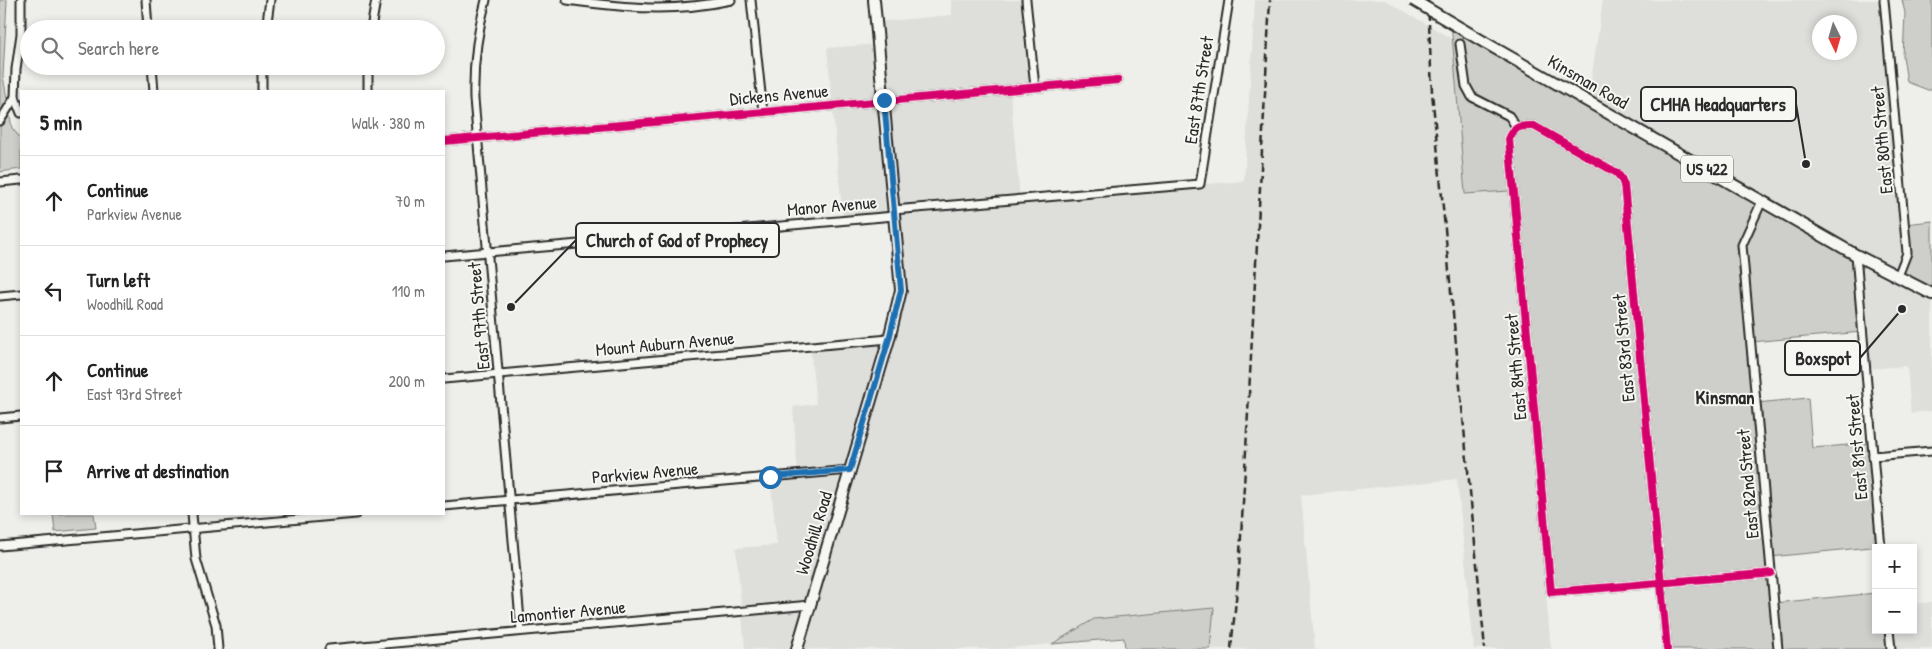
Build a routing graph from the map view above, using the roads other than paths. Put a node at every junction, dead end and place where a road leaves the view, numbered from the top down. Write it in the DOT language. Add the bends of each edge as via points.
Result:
graph roads {
  1 [pos="21,0"];
  2 [pos="146,0"];
  3 [pos="270,0"];
  4 [pos="376,0"];
  5 [pos="486,0"];
  6 [pos="567,0"];
  7 [pos="731,0"];
  8 [pos="751,0"];
  9 [pos="874,0"];
  10 [pos="1026,0"];
  11 [pos="1229,0"];
  12 [pos="1413,0"];
  13 [pos="1884,0"];
  14 [pos="21,20"];
  15 [pos="147,20"];
  16 [pos="267,20"];
  17 [pos="373,20"];
  18 [pos="20,41"];
  19 [pos="1460,44"];
  20 [pos="153,75"];
  21 [pos="262,75"];
  22 [pos="368,75"];
  23 [pos="1118,80"];
  24 [pos="1034,87"];
  25 [pos="154,90"];
  26 [pos="262,90"];
  27 [pos="368,90"];
  28 [pos="15,97"];
  29 [pos="884,100"];
  30 [pos="20,110"];
  31 [pos="763,112"];
  32 [pos="0,121"];
  33 [pos="1517,128"];
  34 [pos="478,138"];
  35 [pos="445,141"];
  36 [pos="20,180"];
  37 [pos="0,182"];
  38 [pos="1200,184"];
  39 [pos="1762,201"];
  40 [pos="894,213"];
  41 [pos="488,252"];
  42 [pos="1856,254"];
  43 [pos="445,256"];
  44 [pos="1898,276"];
  45 [pos="20,294"];
  46 [pos="1932,294"];
  47 [pos="0,296"];
  48 [pos="889,339"];
  49 [pos="499,375"];
  50 [pos="445,379"];
  51 [pos="20,416"];
  52 [pos="0,418"];
  53 [pos="1932,451"];
  54 [pos="1873,456"];
  55 [pos="850,470"];
  56 [pos="510,500"];
  57 [pos="445,506"];
  58 [pos="192,515"];
  59 [pos="345,515"];
  60 [pos="193,529"];
  61 [pos="1881,544"];
  62 [pos="0,546"];
  63 [pos="1771,573"];
  64 [pos="1661,583"];
  65 [pos="810,605"];
  66 [pos="521,631"];
  67 [pos="1889,634"];
  68 [pos="218,649"];
  69 [pos="329,649"];
  70 [pos="797,649"];
  71 [pos="1667,649"];
  72 [pos="1778,649"];
  73 [pos="1891,649"];
  1 -- 14 [label="street"];
  2 -- 15 [label="street"];
  3 -- 16 [label="street"];
  4 -- 17 [label="street"];
  5 -- 34 [label="street, East 97th Street" via="478,28 473,70"];
  6 -- 7 [label="street" via="655,9"];
  8 -- 31 [label="street"];
  9 -- 29 [label="main road, Woodhill Road"];
  10 -- 24 [label="street"];
  11 -- 38 [label="street, East 87th Street"];
  12 -- 39 [label="main road, Kinsman Road / US 422, bridge"];
  13 -- 44 [label="street, East 80th Street" via="1907,253"];
  18 -- 28 [label="street"];
  19 -- 33 [label="street" via="1466,86 1472,97 1509,116"];
  20 -- 25 [label="street"];
  21 -- 26 [label="street"];
  22 -- 27 [label="street"];
  23 -- 24 [label="street, Dickens Avenue"];
  24 -- 29 [label="street, Dickens Avenue"];
  28 -- 30 [label="street"];
  28 -- 32 [label="street"];
  29 -- 31 [label="street, Dickens Avenue"];
  29 -- 40 [label="main road, Woodhill Road"];
  31 -- 34 [label="street, Dickens Avenue"];
  33 -- 64 [label="street, East 83rd Street" via="1534,126 1616,173 1624,185"];
  33 -- 64 [label="street, East 84th Street" via="1509,139 1551,592"];
  34 -- 35 [label="street, Dickens Avenue"];
  34 -- 41 [label="street, East 97th Street"];
  36 -- 37 [label="street"];
  38 -- 40 [label="street, Manor Avenue"];
  39 -- 42 [label="main road, Kinsman Road / US 422"];
  39 -- 63 [label="street, East 82nd Street" via="1742,245"];
  40 -- 41 [label="street, Manor Avenue"];
  40 -- 48 [label="main road, Woodhill Road" via="901,290"];
  41 -- 43 [label="street, Manor Avenue"];
  41 -- 49 [label="street, East 97th Street"];
  42 -- 44 [label="main road, Kinsman Road / US 422"];
  42 -- 54 [label="street, East 81st Street"];
  44 -- 46 [label="main road, Kinsman Road / US 422"];
  45 -- 47 [label="street"];
  48 -- 49 [label="street, Mount Auburn Avenue"];
  48 -- 55 [label="main road, Woodhill Road"];
  49 -- 50 [label="street, Mount Auburn Avenue"];
  49 -- 56 [label="street, East 97th Street"];
  51 -- 52 [label="street"];
  53 -- 54 [label="street"];
  54 -- 61 [label="street, East 81st Street"];
  55 -- 56 [label="street, Parkview Avenue"];
  55 -- 65 [label="main road, Woodhill Road"];
  56 -- 57 [label="street, Parkview Avenue"];
  56 -- 66 [label="street, East 97th Street"];
  58 -- 60 [label="street"];
  59 -- 60 [label="street"];
  60 -- 62 [label="street"];
  60 -- 68 [label="street" via="196,559 216,625"];
  63 -- 64 [label="street"];
  63 -- 72 [label="street, East 82nd Street"];
  64 -- 71 [label="street, East 83rd Street"];
  65 -- 66 [label="street, Lamontier Avenue"];
  65 -- 70 [label="main road, Woodhill Road"];
  66 -- 69 [label="street, Lamontier Avenue"];
  67 -- 73 [label="street"];
}
